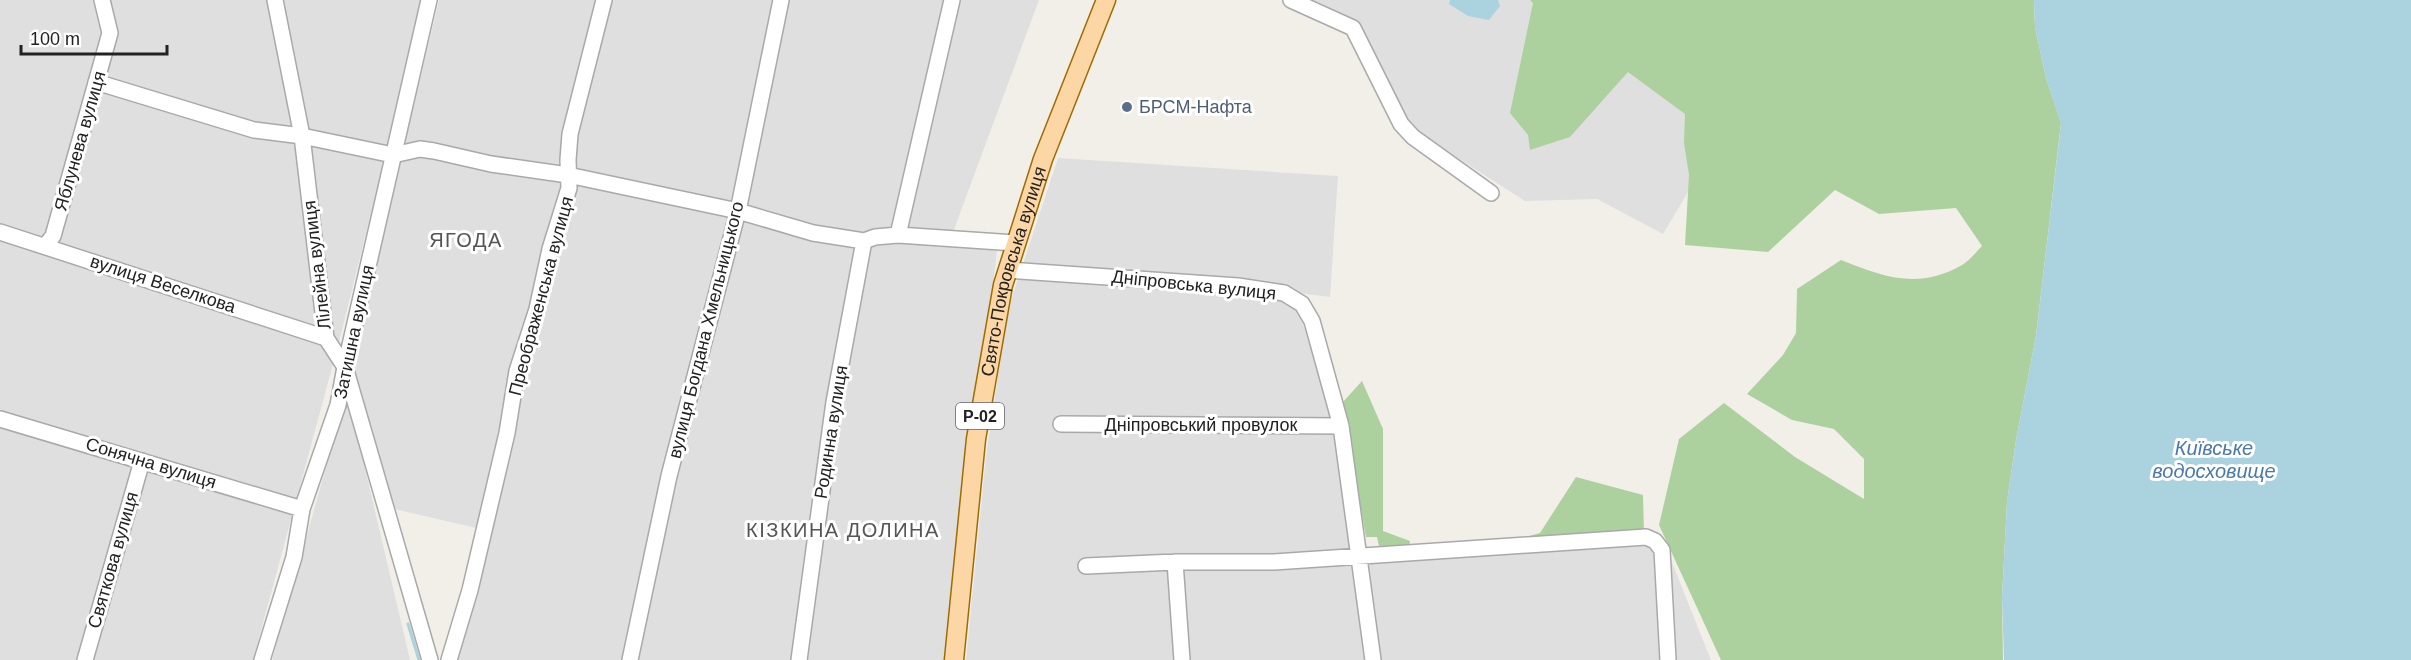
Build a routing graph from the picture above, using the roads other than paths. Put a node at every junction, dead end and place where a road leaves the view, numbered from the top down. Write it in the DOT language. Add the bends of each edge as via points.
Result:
graph roads {
  1 [pos="102,0"];
  2 [pos="275,0"];
  3 [pos="429,0"];
  4 [pos="603,0"];
  5 [pos="781,0"];
  6 [pos="952,0"];
  7 [pos="1106,0"];
  8 [pos="1291,0"];
  9 [pos="96,82"];
  10 [pos="302,136"];
  11 [pos="393,155"];
  12 [pos="568,175"];
  13 [pos="1491,194"];
  14 [pos="738,211"];
  15 [pos="0,232"];
  16 [pos="898,236"];
  17 [pos="864,241"];
  18 [pos="1015,243"];
  19 [pos="46,245"];
  20 [pos="1007,270"];
  21 [pos="326,338"];
  22 [pos="345,367"];
  23 [pos="0,419"];
  24 [pos="1061,424"];
  25 [pos="1341,426"];
  26 [pos="142,461"];
  27 [pos="302,509"];
  28 [pos="1360,557"];
  29 [pos="1175,562"];
  30 [pos="1086,566"];
  31 [pos="85,660"];
  32 [pos="262,660"];
  33 [pos="429,660"];
  34 [pos="449,660"];
  35 [pos="630,660"];
  36 [pos="799,660"];
  37 [pos="954,660"];
  38 [pos="1182,660"];
  39 [pos="1373,660"];
  40 [pos="1668,660"];
  1 -- 9 [label="street, Яблунева вулиця" via="110,33"];
  2 -- 10 [label="street, Лілейна вулиця"];
  3 -- 11 [label="street, Затишна вулиця"];
  4 -- 12 [label="street, Преображенська вулиця" via="570,134"];
  5 -- 14 [label="street, вулиця Богдана Хмельницького"];
  6 -- 16 [label="street"];
  7 -- 18 [label="main road, Свято-Покровська вулиця / Р-02" via="1043,159"];
  8 -- 13 [label="street" via="1353,28 1401,124"];
  9 -- 10 [label="street" via="254,130"];
  9 -- 19 [label="street, Яблунева вулиця" via="53,236"];
  10 -- 11 [label="street"];
  10 -- 21 [label="street, Лілейна вулиця"];
  11 -- 12 [label="street" via="420,149"];
  11 -- 22 [label="street, Затишна вулиця"];
  12 -- 14 [label="street"];
  12 -- 34 [label="street, Преображенська вулиця" via="569,188 517,370 507,433 470,590"];
  14 -- 17 [label="street" via="813,233"];
  14 -- 35 [label="street, вулиця Богдана Хмельницького" via="669,476"];
  15 -- 19 [label="street, вулиця Веселкова"];
  16 -- 17 [label="street"];
  16 -- 18 [label="street"];
  17 -- 36 [label="street, Родинна вулиця" via="834,402"];
  18 -- 20 [label="main road, Свято-Покровська вулиця / Р-02"];
  19 -- 21 [label="street, вулиця Веселкова"];
  20 -- 25 [label="street, Дніпровська вулиця" via="1227,285 1284,293 1302,304 1312,321"];
  20 -- 37 [label="main road, Свято-Покровська вулиця / Р-02" via="976,439"];
  21 -- 22 [label="street, Лілейна вулиця"];
  22 -- 27 [label="street, Затишна вулиця" via="338,405"];
  22 -- 33 [label="street, Лілейна вулиця"];
  23 -- 26 [label="street, Сонячна вулиця"];
  24 -- 25 [label="street, Дніпровський провулок"];
  25 -- 28 [label="street, Дніпровська вулиця"];
  26 -- 27 [label="street, Сонячна вулиця"];
  26 -- 31 [label="street, Святкова вулиця"];
  27 -- 32 [label="street, Затишна вулиця" via="294,557"];
  28 -- 29 [label="street"];
  28 -- 39 [label="street, Дніпровська вулиця"];
  28 -- 40 [label="street" via="1646,537 1662,550"];
  29 -- 30 [label="street"];
  29 -- 38 [label="street"];
}
